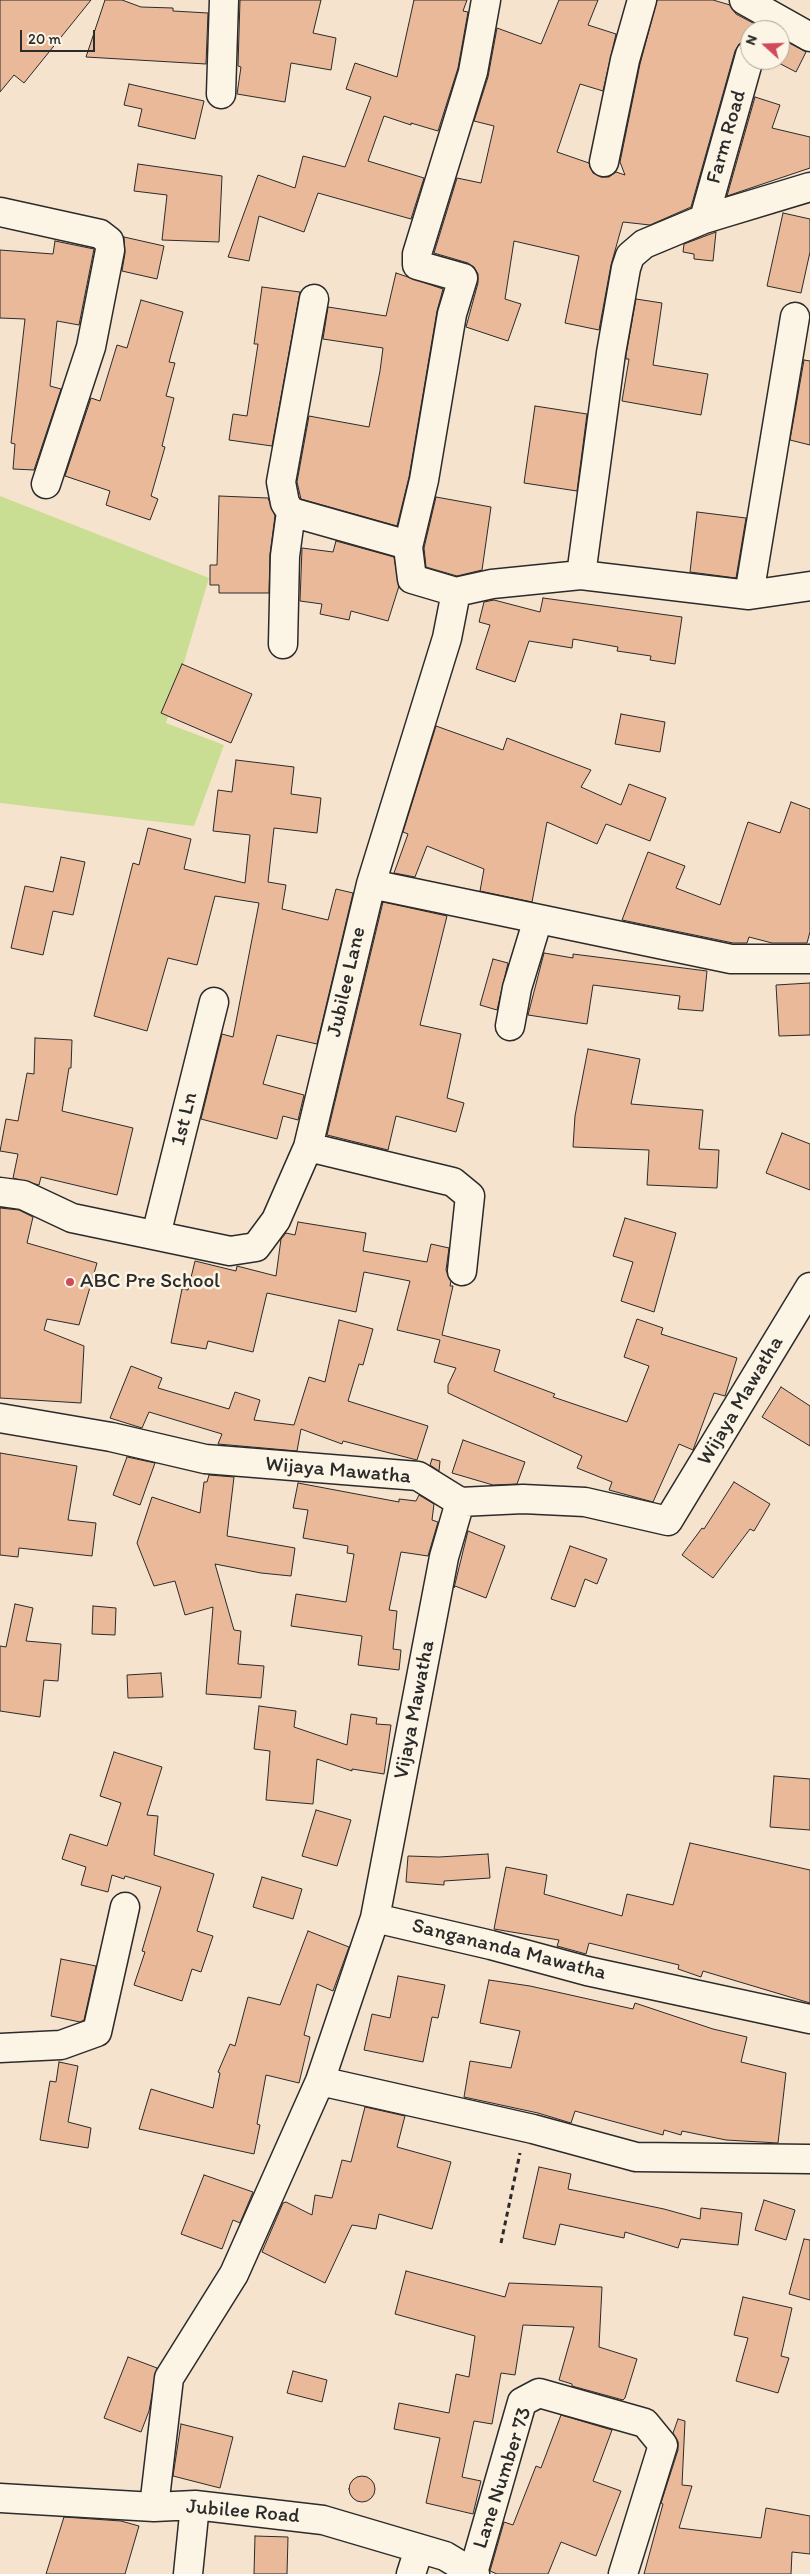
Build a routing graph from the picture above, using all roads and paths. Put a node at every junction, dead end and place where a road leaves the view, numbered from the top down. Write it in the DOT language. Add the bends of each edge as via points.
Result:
graph roads {
  1 [pos="224,0"];
  2 [pos="486,0"];
  3 [pos="642,0"];
  4 [pos="753,13"];
  5 [pos="810,37"];
  6 [pos="746,70"];
  7 [pos="221,94"];
  8 [pos="604,162"];
  9 [pos="810,187"];
  10 [pos="0,212"];
  11 [pos="704,219"];
  12 [pos="314,299"];
  13 [pos="795,317"];
  14 [pos="46,484"];
  15 [pos="291,512"];
  16 [pos="408,545"];
  17 [pos="581,576"];
  18 [pos="810,586"];
  19 [pos="456,592"];
  20 [pos="749,595"];
  21 [pos="283,644"];
  22 [pos="371,884"];
  23 [pos="538,919"];
  24 [pos="810,959"];
  25 [pos="214,1002"];
  26 [pos="510,1026"];
  27 [pos="308,1147"];
  28 [pos="0,1192"];
  29 [pos="156,1236"];
  30 [pos="462,1271"];
  31 [pos="810,1287"];
  32 [pos="0,1418"];
  33 [pos="460,1502"];
  34 [pos="125,1907"];
  35 [pos="376,1918"];
  36 [pos="810,2019"];
  37 [pos="0,2048"];
  38 [pos="320,2081"];
  39 [pos="526,2128"];
  40 [pos="810,2159"];
  41 [pos="502,2243"];
  42 [pos="0,2498"];
  43 [pos="195,2505"];
  44 [pos="154,2507"];
  45 [pos="419,2549"];
  46 [pos="474,2573"];
  47 [pos="188,2574"];
  48 [pos="411,2574"];
  49 [pos="623,2574"];
  1 -- 7 [label="street"];
  2 -- 16 [label="street" via="473,72 417,254 417,265 463,278 452,314 424,480"];
  3 -- 8 [label="street" via="625,60"];
  4 -- 5 [label="street"];
  6 -- 11 [label="street, Farm Road"];
  9 -- 11 [label="street"];
  10 -- 14 [label="street" via="100,234 109,240 110,250 91,347"];
  11 -- 17 [label="street" via="644,244 630,256 611,353"];
  12 -- 15 [label="street" via="281,482 285,503"];
  13 -- 20 [label="street"];
  15 -- 16 [label="street"];
  15 -- 21 [label="street" via="285,556"];
  16 -- 19 [label="street" via="412,580"];
  17 -- 19 [label="street" via="492,584"];
  17 -- 20 [label="street"];
  18 -- 20 [label="street"];
  19 -- 22 [label="street, Jubilee Lane" via="447,638"];
  22 -- 23 [label="street"];
  22 -- 27 [label="street, Jubilee Lane"];
  23 -- 24 [label="street" via="730,959"];
  23 -- 26 [label="street" via="517,988"];
  25 -- 29 [label="street, 1st Ln"];
  27 -- 29 [label="street, Jubilee Lane" via="276,1220 256,1247 230,1251"];
  27 -- 30 [label="street" via="453,1182 470,1196"];
  28 -- 29 [label="street, Jubilee Lane" via="24,1195 72,1218"];
  31 -- 33 [label="street, Wijaya Mawatha" via="668,1521 585,1502 522,1499"];
  32 -- 33 [label="street, Wijaya Mawatha" via="111,1437 205,1459 418,1476"];
  33 -- 35 [label="street, Vijaya Mawatha" via="444,1557"];
  34 -- 37 [label="street" via="97,2032 61,2045"];
  35 -- 36 [label="street, Sangananda Mawatha" via="587,1971"];
  35 -- 38 [label="street"];
  38 -- 39 [label="street"];
  38 -- 44 [label="street" via="234,2274 169,2378"];
  39 -- 40 [label="street" via="636,2157"];
  39 -- 41 [label="path"];
  42 -- 44 [label="street, Jubilee Road"];
  43 -- 44 [label="street, Jubilee Road"];
  43 -- 45 [label="street, Jubilee Road" via="322,2520"];
  43 -- 47 [label="street"];
  45 -- 46 [label="street, Jubilee Road" via="445,2556"];
  45 -- 48 [label="street"];
  46 -- 49 [label="street, Lane Number 73" via="522,2402 539,2393 645,2423 663,2445"];
}
